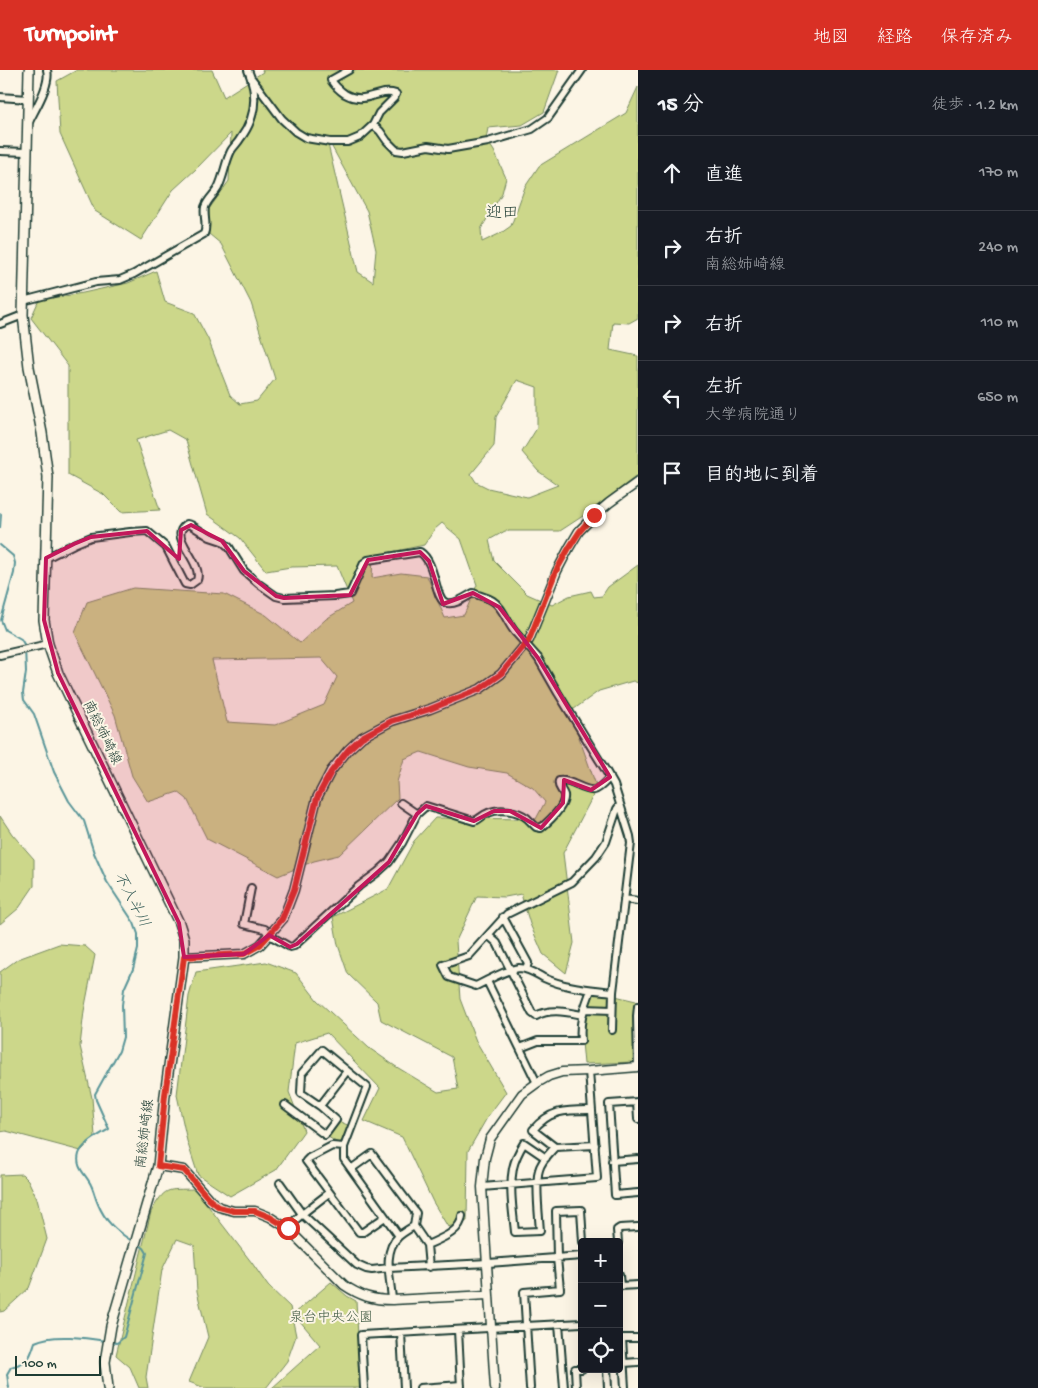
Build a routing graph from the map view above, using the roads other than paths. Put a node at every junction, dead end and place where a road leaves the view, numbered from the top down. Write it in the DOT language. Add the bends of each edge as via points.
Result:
graph roads {
  1 [pos="29,70"];
  2 [pos="47,70"];
  3 [pos="248,70"];
  4 [pos="349,70"];
  5 [pos="582,70"];
  6 [pos="251,78"];
  7 [pos="0,97"];
  8 [pos="28,99"];
  9 [pos="27,125"];
  10 [pos="373,125"];
  11 [pos="0,151"];
  12 [pos="26,152"];
  13 [pos="23,301"];
  14 [pos="23,315"];
  15 [pos="0,324"];
  16 [pos="638,482"];
  17 [pos="46,558"];
  18 [pos="48,644"];
  19 [pos="0,655"];
  20 [pos="610,777"];
  21 [pos="401,803"];
  22 [pos="620,805"];
  23 [pos="417,814"];
  24 [pos="638,833"];
  25 [pos="630,836"];
  26 [pos="251,888"];
  27 [pos="624,899"];
  28 [pos="638,900"];
  29 [pos="504,917"];
  30 [pos="269,935"];
  31 [pos="488,935"];
  32 [pos="184,957"];
  33 [pos="526,969"];
  34 [pos="510,970"];
  35 [pos="487,981"];
  36 [pos="591,990"];
  37 [pos="613,992"];
  38 [pos="638,1006"];
  39 [pos="612,1010"];
  40 [pos="583,1012"];
  41 [pos="612,1030"];
  42 [pos="638,1037"];
  43 [pos="520,1048"];
  44 [pos="638,1067"];
  45 [pos="347,1071"];
  46 [pos="589,1071"];
  47 [pos="537,1083"];
  48 [pos="638,1102"];
  49 [pos="285,1105"];
  50 [pos="320,1106"];
  51 [pos="592,1110"];
  52 [pos="638,1119"];
  53 [pos="595,1145"];
  54 [pos="344,1147"];
  55 [pos="555,1147"];
  56 [pos="546,1158"];
  57 [pos="638,1159"];
  58 [pos="612,1161"];
  59 [pos="158,1166"];
  60 [pos="351,1169"];
  61 [pos="538,1182"];
  62 [pos="280,1183"];
  63 [pos="512,1184"];
  64 [pos="482,1187"];
  65 [pos="329,1193"];
  66 [pos="638,1193"];
  67 [pos="302,1214"];
  68 [pos="462,1216"];
  69 [pos="385,1217"];
  70 [pos="414,1226"];
  71 [pos="638,1227"];
  72 [pos="288,1228"];
  73 [pos="399,1236"];
  74 [pos="582,1238"];
  75 [pos="618,1238"];
  76 [pos="427,1245"];
  77 [pos="578,1256"];
  78 [pos="557,1258"];
  79 [pos="488,1263"];
  80 [pos="429,1267"];
  81 [pos="390,1268"];
  82 [pos="638,1285"];
  83 [pos="623,1286"];
  84 [pos="488,1294"];
  85 [pos="392,1300"];
  86 [pos="578,1323"];
  87 [pos="559,1324"];
  88 [pos="526,1326"];
  89 [pos="491,1328"];
  90 [pos="458,1330"];
  91 [pos="401,1333"];
  92 [pos="638,1338"];
  93 [pos="638,1362"];
  94 [pos="624,1363"];
  95 [pos="578,1369"];
  96 [pos="607,1373"];
  97 [pos="461,1386"];
  98 [pos="108,1388"];
  99 [pos="364,1388"];
  100 [pos="404,1388"];
  101 [pos="420,1388"];
  102 [pos="495,1388"];
  103 [pos="530,1388"];
  104 [pos="564,1388"];
  105 [pos="576,1388"];
  106 [pos="608,1388"];
  107 [pos="626,1388"];
  1 -- 8 [label="main road, 南総姉崎線"];
  2 -- 9 [label="street" via="46,83"];
  3 -- 6 [label="street"];
  4 -- 10 [label="street" via="331,80 347,95 362,99 389,92 396,94"];
  5 -- 10 [label="street" via="548,118 532,129 488,142 448,149 428,146 396,150"];
  6 -- 10 [label="street" via="282,119 306,138 348,142 360,137"];
  6 -- 13 [label="street" via="255,98 253,115 248,128 231,151 218,189 209,199 205,209 207,223 204,234 120,280 96,282"];
  7 -- 8 [label="street"];
  8 -- 9 [label="main road, 南総姉崎線"];
  9 -- 12 [label="main road, 南総姉崎線"];
  11 -- 12 [label="street"];
  12 -- 13 [label="main road, 南総姉崎線"];
  13 -- 14 [label="main road, 南総姉崎線"];
  14 -- 15 [label="street"];
  14 -- 17 [label="main road, 南総姉崎線" via="48,477"];
  16 -- 30 [label="street" via="594,515 580,531 556,571 529,640 501,674 480,689 392,721 362,737 348,750 317,798 294,890 282,919"];
  17 -- 18 [label="main road, 南総姉崎線" via="44,620"];
  17 -- 20 [label="street, bridge" via="91,537 147,531 166,546 185,584 190,585 197,580 198,572 181,536 186,524 222,541 244,571 276,596 284,598 350,594 368,560 420,552 429,561 438,591 446,603 473,594 492,600 499,607 538,658"];
  18 -- 19 [label="street"];
  18 -- 32 [label="main road, 南総姉崎線" via="77,714 179,923 184,939"];
  20 -- 22 [label="street"];
  20 -- 23 [label="street" via="591,790 564,780 558,781 564,796 562,803 541,828 516,812 502,810 474,821 426,806"];
  21 -- 23 [label="street"];
  22 -- 25 [label="street"];
  22 -- 29 [label="street" via="606,842 576,878"];
  23 -- 30 [label="street" via="389,862 297,944 290,947"];
  24 -- 25 [label="street"];
  25 -- 27 [label="street"];
  26 -- 30 [label="street" via="244,924 265,929"];
  27 -- 28 [label="street"];
  27 -- 37 [label="street"];
  29 -- 31 [label="street"];
  29 -- 33 [label="street" via="528,963"];
  30 -- 32 [label="street" via="260,945 244,954"];
  31 -- 34 [label="street" via="497,943"];
  31 -- 35 [label="street" via="469,956 443,965 449,977 476,986"];
  32 -- 59 [label="main road, 南総姉崎線"];
  33 -- 34 [label="street"];
  33 -- 36 [label="street" via="557,983"];
  34 -- 35 [label="street"];
  34 -- 40 [label="street" via="536,1016 552,1010"];
  35 -- 43 [label="street"];
  36 -- 37 [label="street"];
  36 -- 40 [label="street"];
  37 -- 39 [label="street"];
  38 -- 42 [label="street"];
  39 -- 40 [label="street"];
  39 -- 41 [label="street"];
  40 -- 43 [label="street" via="581,1041 538,1041"];
  42 -- 44 [label="street"];
  43 -- 47 [label="street"];
  44 -- 46 [label="street"];
  45 -- 50 [label="street"];
  45 -- 50 [label="street" via="322,1050 302,1073 301,1093"];
  45 -- 54 [label="street" via="367,1086"];
  46 -- 47 [label="street" via="562,1072"];
  46 -- 51 [label="street"];
  47 -- 64 [label="street" via="522,1094 490,1138 484,1158"];
  48 -- 52 [label="street"];
  48 -- 58 [label="street" via="609,1104"];
  49 -- 50 [label="street" via="324,1135 336,1120"];
  51 -- 53 [label="street"];
  51 -- 55 [label="street" via="556,1112 537,1124 533,1130"];
  53 -- 55 [label="street"];
  53 -- 61 [label="street" via="597,1178"];
  54 -- 60 [label="street" via="344,1159"];
  54 -- 65 [label="street" via="332,1146 306,1161"];
  55 -- 56 [label="street"];
  56 -- 61 [label="street" via="538,1171"];
  56 -- 63 [label="street" via="524,1143 516,1157"];
  57 -- 58 [label="street"];
  58 -- 66 [label="street" via="615,1195"];
  59 -- 72 [label="street" via="184,1170 219,1207 255,1211"];
  59 -- 98 [label="main road, 南総姉崎線" via="111,1326 105,1362"];
  60 -- 69 [label="street"];
  60 -- 70 [label="street" via="372,1154 416,1213"];
  61 -- 63 [label="street"];
  61 -- 63 [label="street" via="540,1231 514,1232"];
  62 -- 67 [label="street"];
  63 -- 64 [label="street"];
  64 -- 79 [label="street"];
  65 -- 67 [label="street"];
  65 -- 69 [label="street" via="359,1232"];
  67 -- 72 [label="street"];
  67 -- 81 [label="street" via="356,1265 372,1270"];
  68 -- 76 [label="street" via="460,1224 451,1232"];
  69 -- 73 [label="street"];
  70 -- 73 [label="street"];
  70 -- 76 [label="street"];
  71 -- 75 [label="street" via="620,1228"];
  72 -- 85 [label="street" via="354,1292 377,1300"];
  73 -- 81 [label="street" via="391,1247"];
  74 -- 78 [label="street" via="581,1210 556,1211"];
  76 -- 80 [label="street"];
  77 -- 78 [label="street"];
  78 -- 79 [label="street"];
  78 -- 88 [label="street" via="560,1289 524,1292"];
  79 -- 80 [label="street"];
  79 -- 84 [label="street"];
  80 -- 81 [label="street"];
  81 -- 85 [label="street"];
  82 -- 83 [label="street"];
  84 -- 85 [label="street"];
  84 -- 89 [label="street"];
  86 -- 87 [label="street"];
  87 -- 88 [label="street"];
  87 -- 104 [label="street"];
  88 -- 89 [label="street"];
  88 -- 103 [label="street"];
  89 -- 90 [label="street"];
  89 -- 102 [label="street"];
  90 -- 91 [label="street"];
  90 -- 97 [label="street"];
  91 -- 99 [label="street" via="361,1335"];
  91 -- 100 [label="street"];
  92 -- 94 [label="street" via="622,1338"];
  93 -- 94 [label="street"];
  94 -- 107 [label="street"];
  95 -- 105 [label="street" via="575,1369"];
  96 -- 106 [label="street"];
  97 -- 101 [label="street"];
}
